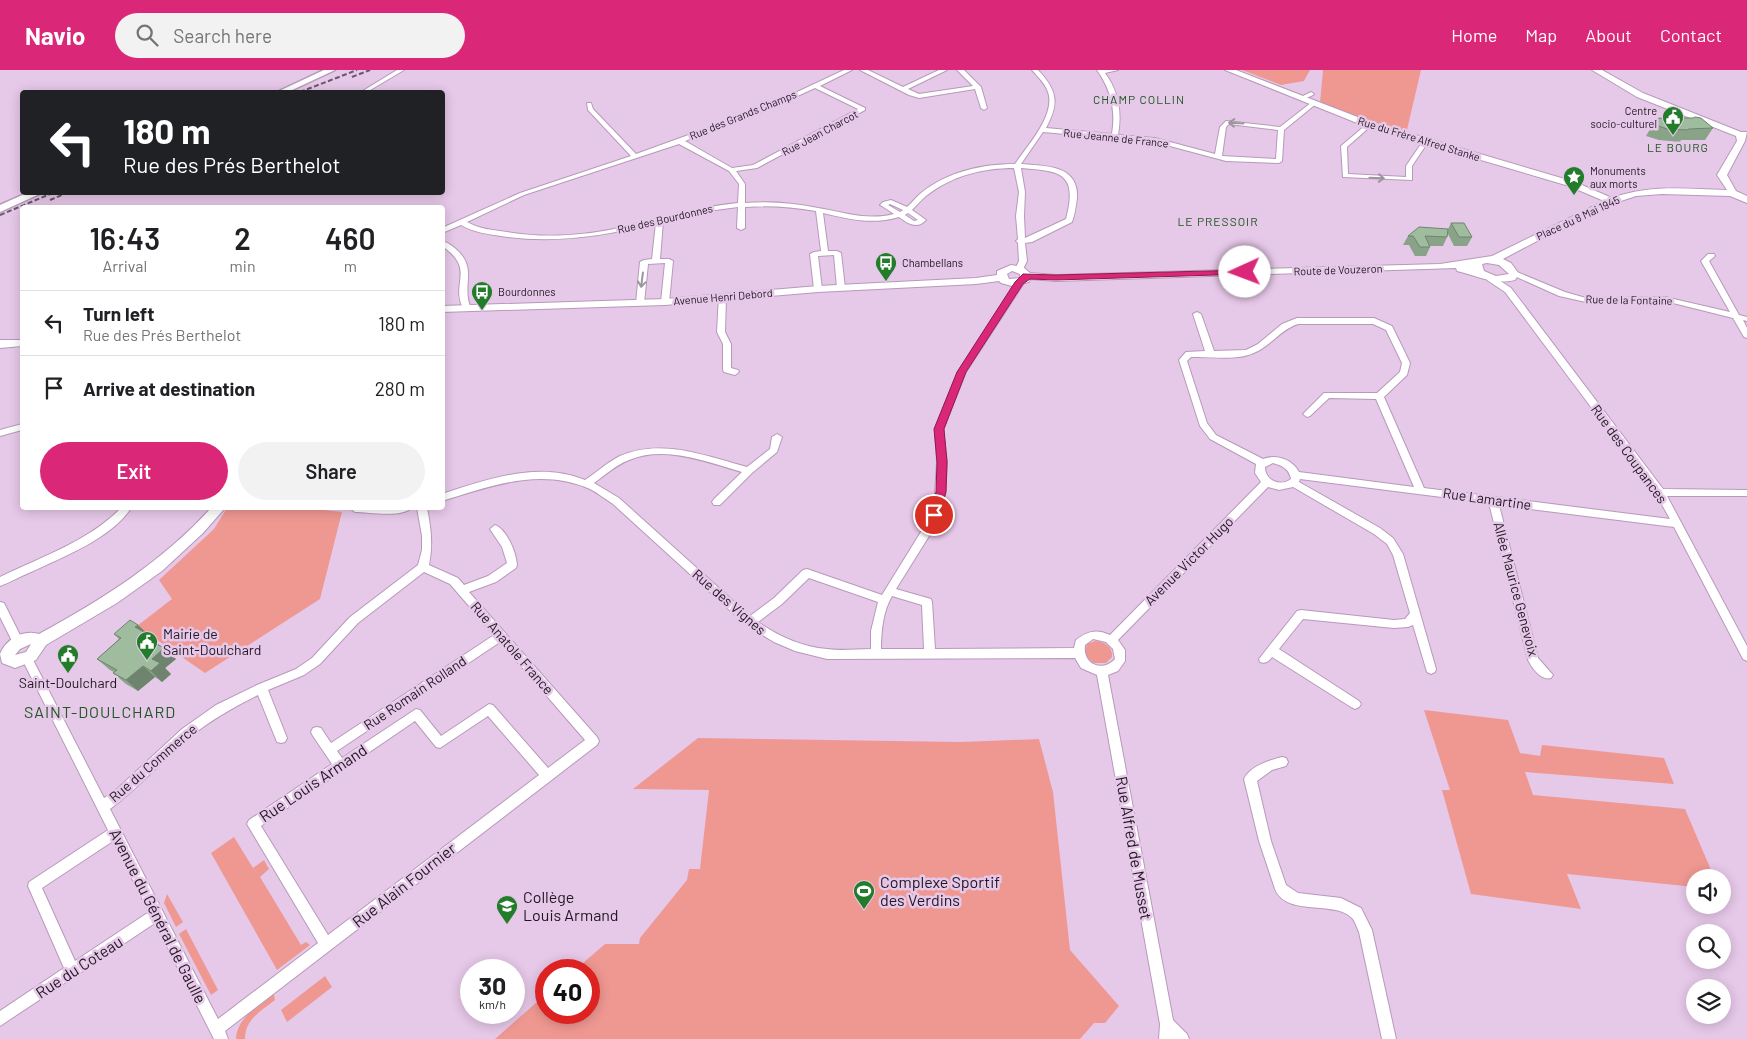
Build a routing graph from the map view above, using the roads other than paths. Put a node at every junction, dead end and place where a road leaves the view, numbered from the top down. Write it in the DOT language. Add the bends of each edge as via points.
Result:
graph roads {
  1 [pos="331,70"];
  2 [pos="401,70"];
  3 [pos="849,70"];
  4 [pos="863,70"];
  5 [pos="944,70"];
  6 [pos="960,70"];
  7 [pos="1035,70"];
  8 [pos="1114,70"];
  9 [pos="1229,70"];
  10 [pos="1596,70"];
  11 [pos="1101,71"];
  12 [pos="815,86"];
  13 [pos="978,87"];
  14 [pos="903,89"];
  15 [pos="286,90"];
  16 [pos="367,90"];
  17 [pos="1312,98"];
  18 [pos="589,104"];
  19 [pos="984,108"];
  20 [pos="1370,124"];
  21 [pos="1281,129"];
  22 [pos="1041,130"];
  23 [pos="1744,135"];
  24 [pos="1115,136"];
  25 [pos="679,141"];
  26 [pos="1426,142"];
  27 [pos="635,156"];
  28 [pos="1218,157"];
  29 [pos="1017,165"];
  30 [pos="755,167"];
  31 [pos="731,170"];
  32 [pos="742,184"];
  33 [pos="1732,193"];
  34 [pos="32,195"];
  35 [pos="1747,200"];
  36 [pos="1612,202"];
  37 [pos="742,205"];
  38 [pos="0,208"];
  39 [pos="820,210"];
  40 [pos="908,210"];
  41 [pos="898,215"];
  42 [pos="660,219"];
  43 [pos="462,222"];
  44 [pos="741,228"];
  45 [pos="445,230"];
  46 [pos="1020,241"];
  47 [pos="445,246"];
  48 [pos="1510,252"];
  49 [pos="825,254"];
  50 [pos="1710,256"];
  51 [pos="1493,260"];
  52 [pos="656,262"];
  53 [pos="1506,264"];
  54 [pos="1482,271"];
  55 [pos="1022,276"];
  56 [pos="1510,281"];
  57 [pos="841,288"];
  58 [pos="818,289"];
  59 [pos="722,297"];
  60 [pos="664,302"];
  61 [pos="640,303"];
  62 [pos="467,308"];
  63 [pos="445,309"];
  64 [pos="1197,314"];
  65 [pos="1743,318"];
  66 [pos="1747,335"];
  67 [pos="20,343"];
  68 [pos="0,344"];
  69 [pos="1210,353"];
  70 [pos="735,372"];
  71 [pos="1379,396"];
  72 [pos="1308,414"];
  73 [pos="20,428"];
  74 [pos="0,433"];
  75 [pos="777,437"];
  76 [pos="1262,463"];
  77 [pos="749,471"];
  78 [pos="1295,479"];
  79 [pos="1267,482"];
  80 [pos="587,483"];
  81 [pos="1420,490"];
  82 [pos="1660,492"];
  83 [pos="1747,494"];
  84 [pos="445,497"];
  85 [pos="1493,500"];
  86 [pos="717,502"];
  87 [pos="124,510"];
  88 [pos="216,510"];
  89 [pos="422,510"];
  90 [pos="1677,524"];
  91 [pos="495,529"];
  92 [pos="423,567"];
  93 [pos="0,582"];
  94 [pos="462,590"];
  95 [pos="887,595"];
  96 [pos="0,606"];
  97 [pos="1415,614"];
  98 [pos="750,622"];
  99 [pos="1747,635"];
  100 [pos="501,636"];
  101 [pos="1735,636"];
  102 [pos="1111,640"];
  103 [pos="18,642"];
  104 [pos="38,642"];
  105 [pos="1078,653"];
  106 [pos="876,654"];
  107 [pos="930,654"];
  108 [pos="1747,656"];
  109 [pos="26,659"];
  110 [pos="4,661"];
  111 [pos="1432,669"];
  112 [pos="1102,671"];
  113 [pos="1547,676"];
  114 [pos="261,688"];
  115 [pos="405,699"];
  116 [pos="1355,704"];
  117 [pos="416,714"];
  118 [pos="317,732"];
  119 [pos="281,738"];
  120 [pos="593,741"];
  121 [pos="329,750"];
  122 [pos="1282,762"];
  123 [pos="340,766"];
  124 [pos="547,776"];
  125 [pos="102,807"];
  126 [pos="115,833"];
  127 [pos="158,914"];
  128 [pos="327,945"];
  129 [pos="72,972"];
  130 [pos="0,1019"];
  131 [pos="1167,1024"];
  132 [pos="218,1034"];
  133 [pos="1166,1039"];
  134 [pos="1182,1039"];
  135 [pos="1389,1039"];
  1 -- 15 [label="main road"];
  2 -- 16 [label="street"];
  3 -- 12 [label="street, Rue des Grands Champs"];
  4 -- 14 [label="street"];
  5 -- 14 [label="street"];
  6 -- 13 [label="street"];
  7 -- 22 [label="street" via="1053,98 1050,114"];
  8 -- 11 [label="street"];
  9 -- 17 [label="street, Rue du Frère Alfred Stanke" via="1302,98"];
  10 -- 23 [label="street" via="1640,94"];
  11 -- 24 [label="street" via="1117,103"];
  12 -- 25 [label="street, Rue des Grands Champs" via="765,109"];
  12 -- 30 [label="street, Rue Jean Charcot" via="863,109"];
  13 -- 14 [label="street" via="919,96"];
  13 -- 19 [label="street"];
  17 -- 20 [label="street, Rue du Frère Alfred Stanke"];
  17 -- 21 [label="street"];
  18 -- 27 [label="street" via="590,109"];
  20 -- 26 [label="street, Rue du Frère Alfred Stanke"];
  20 -- 26 [label="street, one-way" via="1344,146 1345,176 1410,179 1409,166"];
  21 -- 28 [label="street, one-way" via="1228,122 1222,127"];
  21 -- 28 [label="street, Rue Jeanne de France" via="1279,161"];
  22 -- 24 [label="street, Rue Jeanne de France"];
  22 -- 29 [label="street"];
  23 -- 33 [label="street" via="1723,170 1722,176"];
  24 -- 28 [label="street, Rue Jeanne de France" via="1172,144"];
  25 -- 27 [label="street, Rue des Grands Champs"];
  25 -- 31 [label="street"];
  26 -- 36 [label="street, Rue du Frère Alfred Stanke" via="1572,184"];
  27 -- 43 [label="street, Rue des Grands Champs" via="522,194"];
  29 -- 40 [label="street, Rue des Bourdonnes" via="985,167 953,177 927,191"];
  29 -- 46 [label="street" via="1022,192"];
  29 -- 46 [label="street, Rue des Bourdonnes" via="1067,175 1073,193 1069,220 1029,240"];
  30 -- 31 [label="street, Rue Jean Charcot"];
  30 -- 32 [label="street, Rue Jean Charcot"];
  31 -- 32 [label="street"];
  32 -- 37 [label="street"];
  33 -- 35 [label="street"];
  33 -- 36 [label="street, Place du 8 Mai 1945" via="1645,191"];
  34 -- 38 [label="main road"];
  36 -- 48 [label="street, Place du 8 Mai 1945" via="1543,233"];
  37 -- 39 [label="street, Rue des Bourdonnes"];
  37 -- 42 [label="street, Rue des Bourdonnes"];
  37 -- 44 [label="street"];
  39 -- 41 [label="street, Rue des Bourdonnes" via="862,219"];
  39 -- 49 [label="street"];
  40 -- 41 [label="street, Rue des Bourdonnes"];
  40 -- 41 [label="street" via="891,202 885,203"];
  40 -- 41 [label="street, Rue des Bourdonnes" via="922,220 916,224"];
  42 -- 43 [label="street, Rue des Bourdonnes" via="601,233 555,238 507,235"];
  42 -- 52 [label="street"];
  43 -- 45 [label="street, Rue des Grands Champs"];
  46 -- 55 [label="street"];
  47 -- 62 [label="street" via="458,257 465,270 462,286"];
  48 -- 51 [label="street, Place du 8 Mai 1945"];
  48 -- 53 [label="street"];
  49 -- 57 [label="street" via="837,253"];
  49 -- 58 [label="street" via="814,254"];
  50 -- 65 [label="street" via="1705,261"];
  51 -- 53 [label="street"];
  51 -- 54 [label="street" via="1483,260"];
  52 -- 60 [label="street" via="669,261"];
  52 -- 61 [label="street, one-way" via="644,262"];
  53 -- 56 [label="street"];
  54 -- 55 [label="street, Route de Vouzeron" via="1440,267 1056,278"];
  54 -- 56 [label="street"];
  55 -- 57 [label="street, Avenue Henri Debord" via="1006,269 1001,273 1002,277 976,281"];
  55 -- 95 [label="street" via="962,372 939,429 941,492 934,515"];
  56 -- 65 [label="street, Rue de la Fontaine" via="1586,300 1665,299"];
  56 -- 82 [label="street, Rue des Coupances"];
  57 -- 58 [label="street, Avenue Henri Debord"];
  58 -- 59 [label="street, Avenue Henri Debord"];
  59 -- 60 [label="street, Avenue Henri Debord"];
  59 -- 70 [label="street" via="722,332 728,344 727,370"];
  60 -- 61 [label="street, Avenue Henri Debord"];
  61 -- 62 [label="street, Avenue Henri Debord"];
  62 -- 63 [label="street, Avenue Henri Debord"];
  64 -- 69 [label="street"];
  65 -- 66 [label="street"];
  67 -- 68 [label="street"];
  69 -- 71 [label="street" via="1241,354 1255,349 1286,323 1297,320 1374,320 1389,328 1406,363 1404,373"];
  69 -- 76 [label="street" via="1189,354 1183,360 1203,424 1214,437"];
  71 -- 72 [label="street" via="1327,395"];
  71 -- 81 [label="street"];
  73 -- 74 [label="street"];
  75 -- 77 [label="street" via="774,450"];
  76 -- 78 [label="street" via="1279,461 1290,467"];
  76 -- 79 [label="street" via="1260,474"];
  77 -- 80 [label="street" via="677,452 656,451 625,458"];
  77 -- 86 [label="street"];
  78 -- 79 [label="street" via="1284,486"];
  78 -- 81 [label="street, Rue Lamartine"];
  78 -- 97 [label="street" via="1390,541 1398,554"];
  79 -- 102 [label="street, Avenue Victor Hugo"];
  80 -- 84 [label="street, Rue des Vignes" via="556,476 521,476 494,480"];
  80 -- 98 [label="street, Rue des Vignes" via="616,501"];
  81 -- 85 [label="street, Rue Lamartine"];
  82 -- 83 [label="street"];
  82 -- 90 [label="street, Rue des Coupances"];
  85 -- 90 [label="street, Rue Lamartine"];
  85 -- 113 [label="street, Allée Maurice Genevoix" via="1533,660"];
  87 -- 93 [label="street" via="97,534"];
  88 -- 104 [label="street" via="167,561 138,584"];
  89 -- 92 [label="street" via="427,536"];
  90 -- 101 [label="street, Rue des Coupances"];
  91 -- 94 [label="street" via="504,541 512,565 492,580"];
  92 -- 94 [label="street, Rue Anatole France" via="454,581"];
  92 -- 114 [label="street, Rue du Commerce" via="354,620 316,661 300,672"];
  94 -- 100 [label="street, Rue Anatole France"];
  95 -- 98 [label="street" via="807,572 778,601"];
  95 -- 106 [label="street" via="876,631"];
  95 -- 107 [label="street" via="927,602"];
  96 -- 103 [label="street"];
  97 -- 111 [label="street"];
  97 -- 116 [label="street" via="1408,623 1394,624 1301,614 1268,655"];
  98 -- 106 [label="street, Rue des Vignes" via="770,637 794,647 827,654"];
  99 -- 101 [label="street"];
  100 -- 115 [label="street, Rue Romain Rolland"];
  100 -- 120 [label="street, Rue Anatole France"];
  101 -- 108 [label="street, Rue des Coupances"];
  102 -- 105 [label="street" via="1088,637 1080,643"];
  102 -- 112 [label="street" via="1119,650 1120,661 1113,668"];
  103 -- 104 [label="street" via="31,638"];
  103 -- 110 [label="street"];
  104 -- 109 [label="street" via="38,649"];
  105 -- 107 [label="street, Rue des Vignes"];
  105 -- 112 [label="street" via="1083,663"];
  106 -- 107 [label="street, Rue des Vignes"];
  109 -- 110 [label="street"];
  109 -- 125 [label="street, Avenue du Général de Gaulle"];
  112 -- 131 [label="street, Rue Alfred de Musset"];
  114 -- 119 [label="street"];
  114 -- 125 [label="street, Rue du Commerce" via="220,709 186,733 119,796"];
  115 -- 117 [label="street"];
  115 -- 121 [label="street, Rue Romain Rolland"];
  117 -- 123 [label="street, Rue Louis Armand"];
  117 -- 124 [label="street" via="440,743 489,709"];
  118 -- 121 [label="street"];
  120 -- 124 [label="street, Rue Alain Fournier"];
  121 -- 123 [label="street"];
  122 -- 135 [label="street" via="1250,778 1281,889 1296,899 1341,904 1356,912 1365,930"];
  123 -- 128 [label="street, Rue Louis Armand" via="254,824"];
  124 -- 128 [label="street, Rue Alain Fournier"];
  125 -- 126 [label="street, Avenue du Général de Gaulle"];
  126 -- 127 [label="street, Avenue du Général de Gaulle"];
  126 -- 129 [label="street" via="34,886"];
  127 -- 129 [label="street, Rue du Coteau"];
  127 -- 132 [label="street, Avenue du Général de Gaulle"];
  128 -- 132 [label="street, Rue Alain Fournier"];
  129 -- 130 [label="street, Rue du Coteau"];
  131 -- 133 [label="street, Rue Alfred de Musset"];
  131 -- 134 [label="street"];
}
